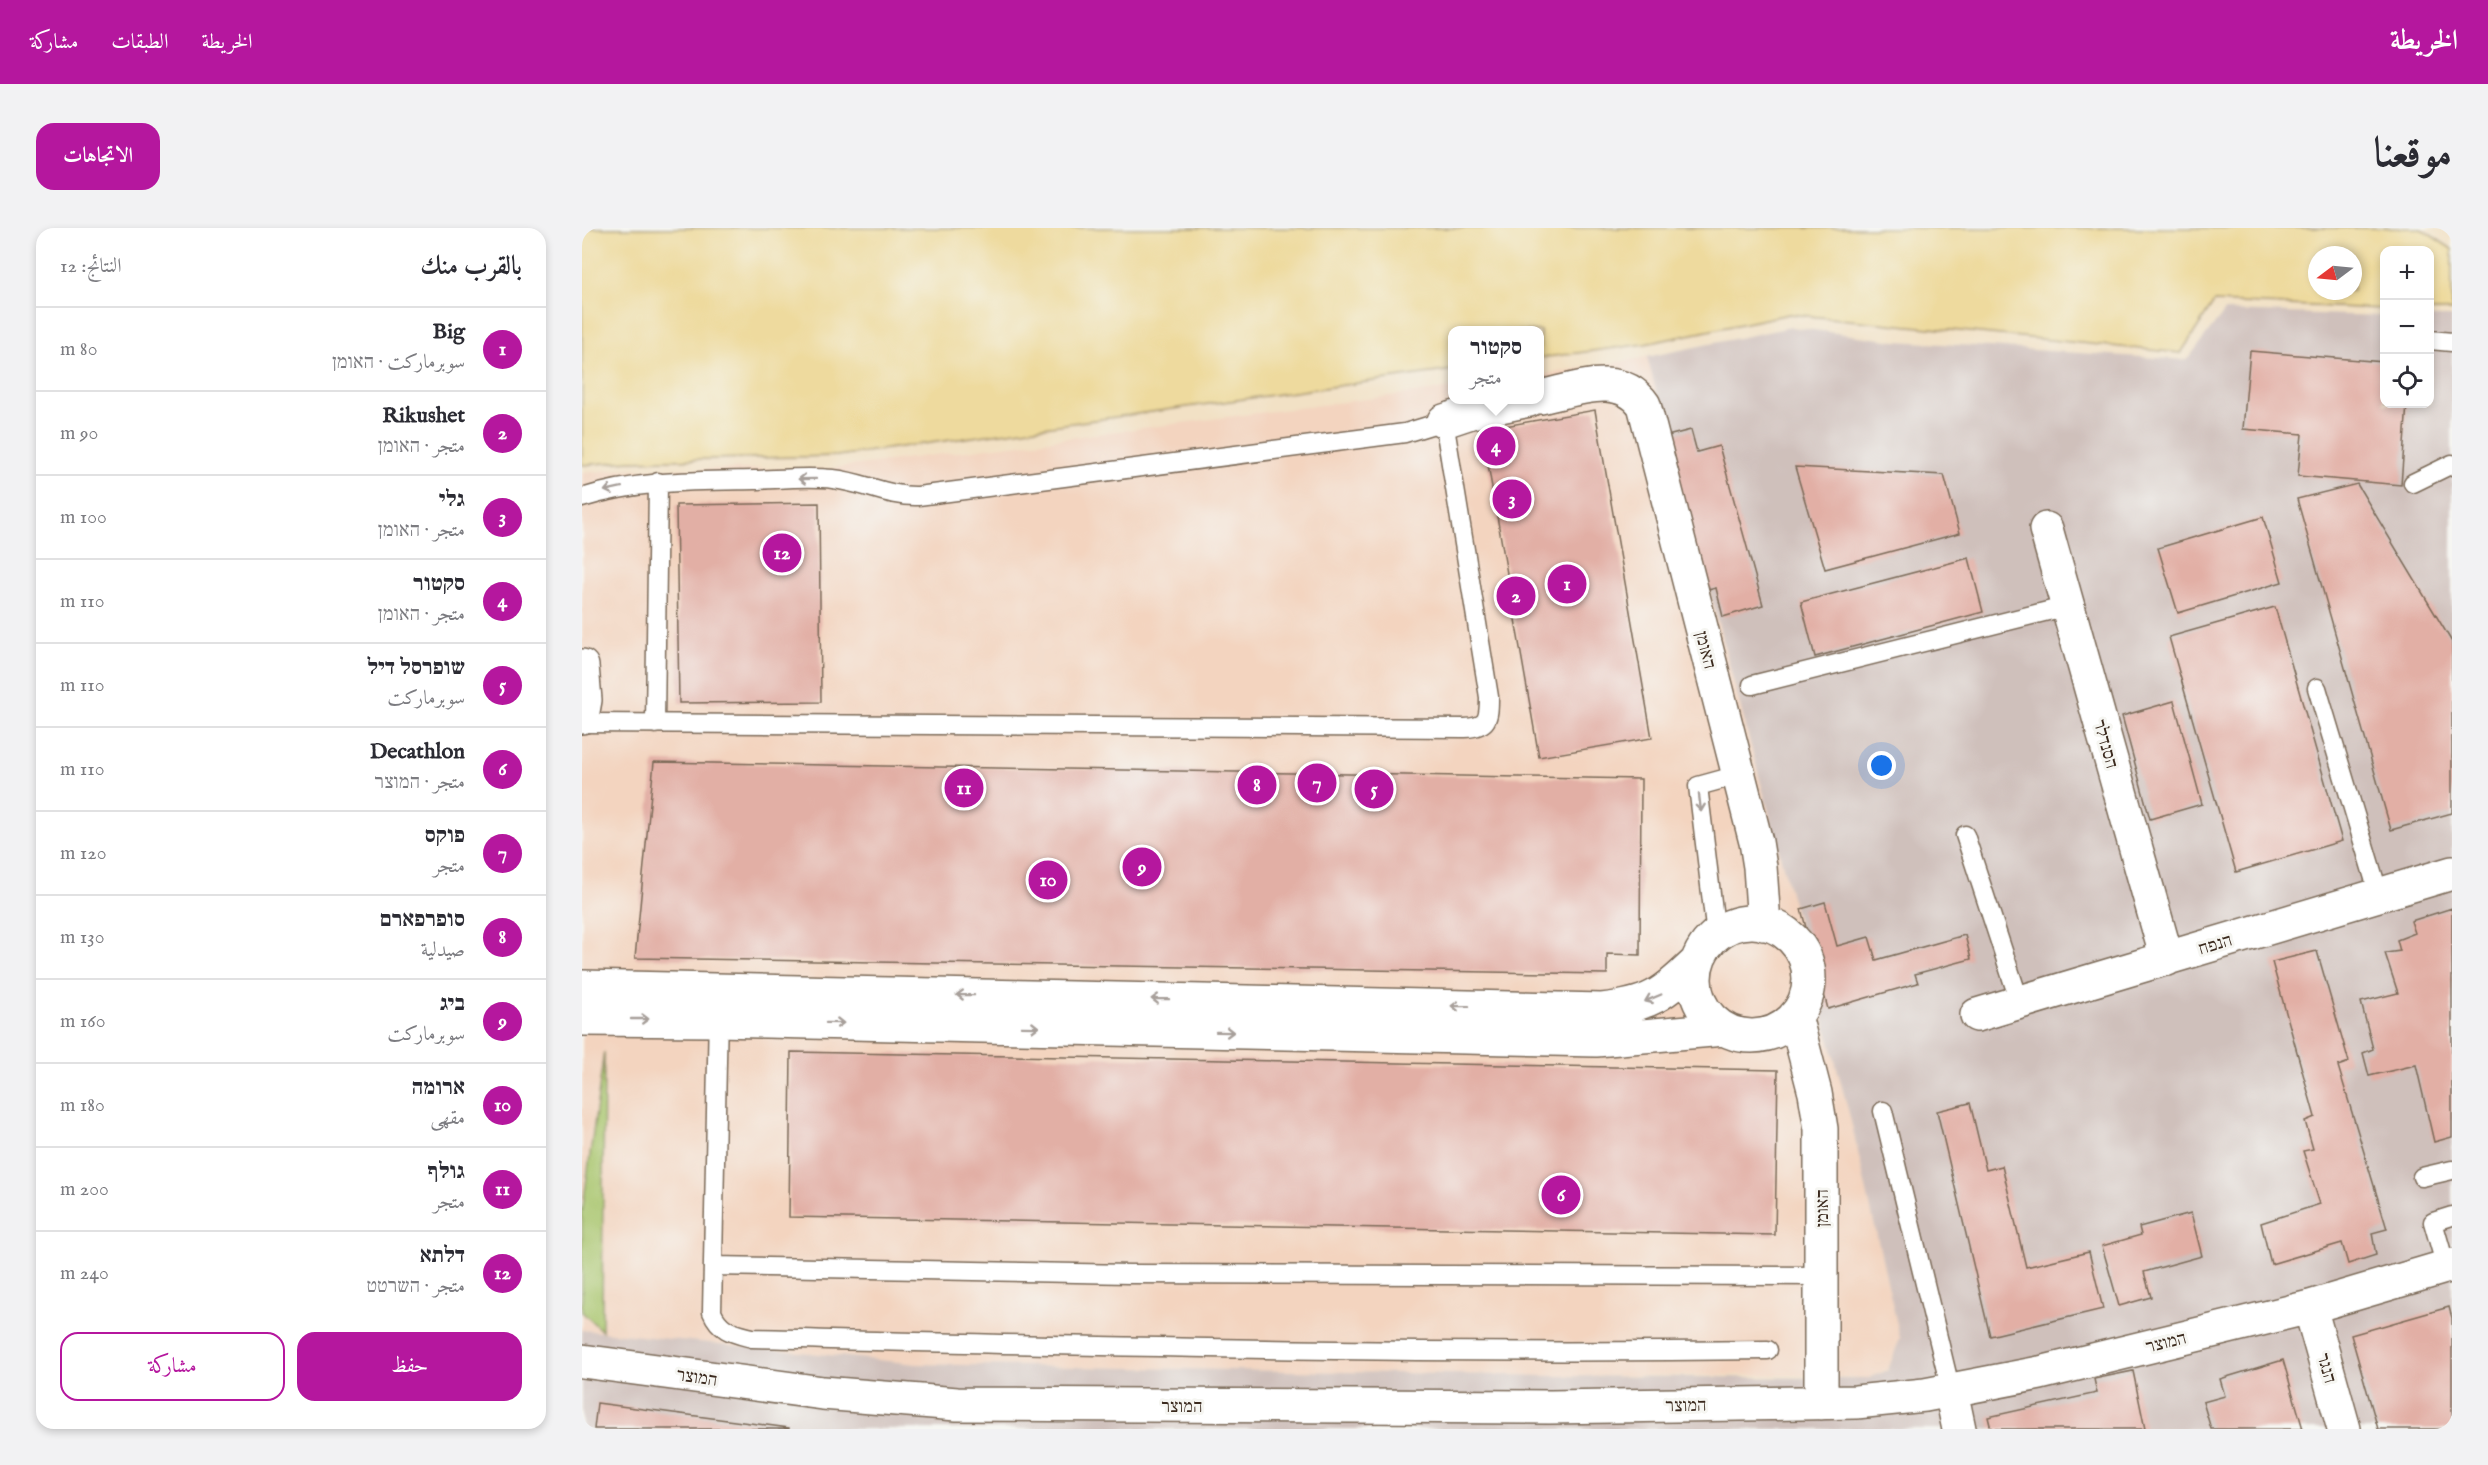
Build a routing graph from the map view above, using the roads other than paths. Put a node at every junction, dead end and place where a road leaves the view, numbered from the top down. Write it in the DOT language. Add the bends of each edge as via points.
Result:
graph roads {
  1 [pos="2434,340"];
  2 [pos="2452,342"];
  3 [pos="1544,396"];
  4 [pos="1507,404"];
  5 [pos="1444,422"];
  6 [pos="2452,464"];
  7 [pos="658,482"];
  8 [pos="2413,483"];
  9 [pos="582,498"];
  10 [pos="2046,529"];
  11 [pos="2068,606"];
  12 [pos="582,666"];
  13 [pos="1752,685"];
  14 [pos="2317,688"];
  15 [pos="582,717"];
  16 [pos="582,723"];
  17 [pos="655,724"];
  18 [pos="1738,775"];
  19 [pos="1965,836"];
  20 [pos="2452,873"];
  21 [pos="2379,895"];
  22 [pos="1764,924"];
  23 [pos="1716,935"];
  24 [pos="2167,959"];
  25 [pos="1698,961"];
  26 [pos="582,987"];
  27 [pos="2020,1003"];
  28 [pos="718,1004"];
  29 [pos="1977,1015"];
  30 [pos="1795,1016"];
  31 [pos="582,1019"];
  32 [pos="1724,1029"];
  33 [pos="1883,1111"];
  34 [pos="2452,1170"];
  35 [pos="2422,1177"];
  36 [pos="2452,1216"];
  37 [pos="713,1266"];
  38 [pos="2449,1266"];
  39 [pos="1821,1276"];
  40 [pos="2310,1307"];
  41 [pos="1768,1350"];
  42 [pos="582,1361"];
  43 [pos="1951,1391"];
  44 [pos="1821,1403"];
  45 [pos="921,1415"];
  46 [pos="1591,1418"];
  47 [pos="1959,1429"];
  48 [pos="2344,1429"];
  1 -- 2 [label="lane"];
  3 -- 18 [label="street, האומן" via="1603,385 1624,387 1639,398 1648,415"];
  4 -- 5 [label="street"];
  5 -- 7 [label="lane, one-way" via="1405,433 918,496 894,495 832,479"];
  5 -- 17 [label="lane" via="1489,697 1489,711 1482,726"];
  6 -- 8 [label="lane"];
  7 -- 9 [label="lane, one-way"];
  7 -- 17 [label="lane"];
  10 -- 11 [label="street, הסנדלר"];
  11 -- 13 [label="lane"];
  11 -- 24 [label="street, הסנדלר"];
  12 -- 15 [label="street"];
  14 -- 21 [label="lane"];
  16 -- 17 [label="lane"];
  18 -- 22 [label="street, האומן" via="1758,855"];
  18 -- 23 [label="lane, one-way" via="1698,786"];
  19 -- 27 [label="lane"];
  20 -- 21 [label="street, הנפח"];
  21 -- 24 [label="street, הנפח"];
  22 -- 23 [label="street" via="1736,924"];
  22 -- 30 [label="street" via="1788,935 1806,963 1808,986"];
  23 -- 25 [label="street"];
  24 -- 27 [label="street, הנפח"];
  25 -- 28 [label="street, one-way" via="1663,994 1631,1006 1602,1010"];
  25 -- 32 [label="street" via="1695,983 1701,1005"];
  26 -- 28 [label="street"];
  27 -- 29 [label="street, הנפח"];
  31 -- 28 [label="street, one-way"];
  28 -- 32 [label="street, one-way" via="1596,1040"];
  28 -- 37 [label="lane"];
  30 -- 32 [label="street" via="1767,1034 1745,1036"];
  30 -- 39 [label="street, האומן" via="1821,1129"];
  33 -- 43 [label="lane"];
  34 -- 35 [label="lane"];
  36 -- 38 [label="lane" via="2433,1222"];
  37 -- 39 [label="lane" via="1199,1275"];
  37 -- 41 [label="lane" via="712,1312 716,1322 727,1332 752,1338 1505,1352"];
  38 -- 40 [label="street, המוצר"];
  39 -- 44 [label="street, האומן"];
  40 -- 43 [label="street, המוצר"];
  40 -- 48 [label="street, הנגר"];
  42 -- 45 [label="street, המוצר" via="823,1394"];
  43 -- 44 [label="street, המוצר" via="1879,1401"];
  43 -- 47 [label="street"];
  44 -- 46 [label="street, המוצר"];
  45 -- 46 [label="street, המוצר" via="994,1405"];
}
